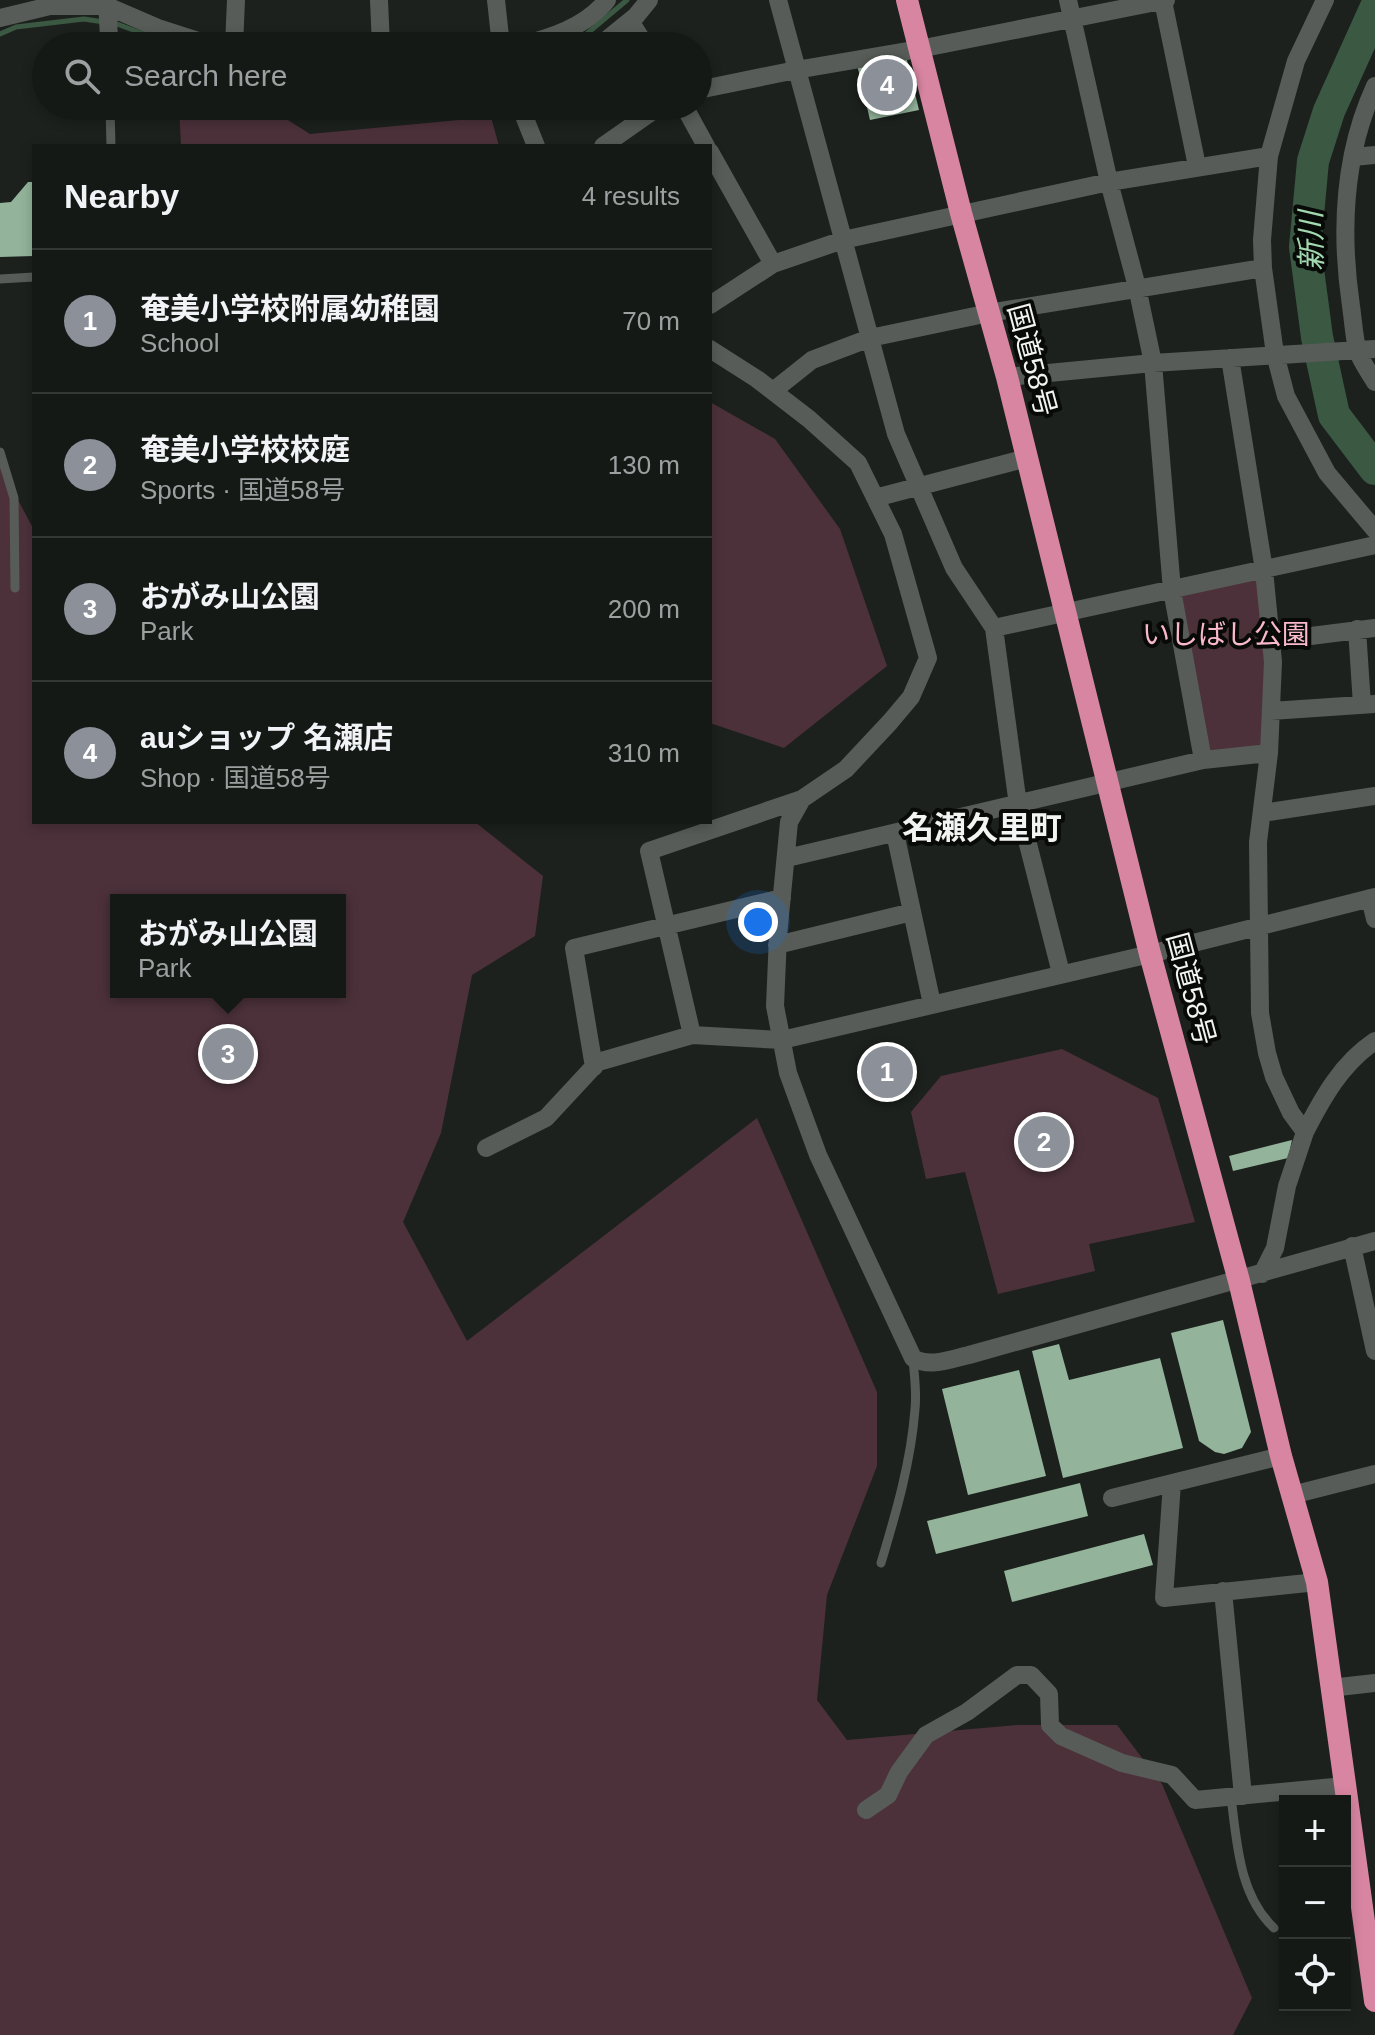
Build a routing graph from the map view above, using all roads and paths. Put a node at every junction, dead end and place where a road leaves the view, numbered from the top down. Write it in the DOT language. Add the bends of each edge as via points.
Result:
graph roads {
  1 [pos="236,0"];
  2 [pos="379,0"];
  3 [pos="496,0"];
  4 [pos="607,0"];
  5 [pos="649,0"];
  6 [pos="778,0"];
  7 [pos="907,0"];
  8 [pos="1068,0"];
  9 [pos="1165,0"];
  10 [pos="1325,0"];
  11 [pos="107,3"];
  12 [pos="0,18"];
  13 [pos="1072,19"];
  14 [pos="630,21"];
  15 [pos="108,32"];
  16 [pos="170,32"];
  17 [pos="235,32"];
  18 [pos="380,32"];
  19 [pos="499,32"];
  20 [pos="563,32"];
  21 [pos="616,32"];
  22 [pos="637,32"];
  23 [pos="919,49"];
  24 [pos="796,70"];
  25 [pos="1375,86"];
  26 [pos="712,87"];
  27 [pos="110,120"];
  28 [pos="526,120"];
  29 [pos="640,120"];
  30 [pos="692,120"];
  31 [pos="111,144"];
  32 [pos="535,144"];
  33 [pos="606,144"];
  34 [pos="705,144"];
  35 [pos="1375,155"];
  36 [pos="712,156"];
  37 [pos="1269,156"];
  38 [pos="1353,157"];
  39 [pos="1197,166"];
  40 [pos="1109,182"];
  41 [pos="961,213"];
  42 [pos="843,240"];
  43 [pos="773,264"];
  44 [pos="1263,268"];
  45 [pos="32,277"];
  46 [pos="0,279"];
  47 [pos="1137,287"];
  48 [pos="712,304"];
  49 [pos="989,313"];
  50 [pos="870,338"];
  51 [pos="712,350"];
  52 [pos="1358,350"];
  53 [pos="1282,354"];
  54 [pos="1230,358"];
  55 [pos="1153,363"];
  56 [pos="1007,377"];
  57 [pos="1375,382"];
  58 [pos="773,391"];
  59 [pos="0,452"];
  60 [pos="1027,458"];
  61 [pos="919,487"];
  62 [pos="875,498"];
  63 [pos="1375,530"];
  64 [pos="1375,545"];
  65 [pos="1264,570"];
  66 [pos="15,588"];
  67 [pos="1172,590"];
  68 [pos="1066,613"];
  69 [pos="994,628"];
  70 [pos="1366,629"];
  71 [pos="1271,641"];
  72 [pos="1368,705"];
  73 [pos="1271,711"];
  74 [pos="1269,753"];
  75 [pos="1203,760"];
  76 [pos="1109,783"];
  77 [pos="1375,796"];
  78 [pos="802,799"];
  79 [pos="1018,805"];
  80 [pos="1262,813"];
  81 [pos="895,833"];
  82 [pos="787,858"];
  83 [pos="782,898"];
  84 [pos="1373,898"];
  85 [pos="912,912"];
  86 [pos="1375,919"];
  87 [pos="1257,926"];
  88 [pos="666,927"];
  89 [pos="777,945"];
  90 [pos="1150,954"];
  91 [pos="1061,973"];
  92 [pos="932,1004"];
  93 [pos="692,1035"];
  94 [pos="782,1040"];
  95 [pos="1375,1041"];
  96 [pos="594,1067"];
  97 [pos="1305,1132"];
  98 [pos="486,1148"];
  99 [pos="1375,1241"];
  100 [pos="1352,1246"];
  101 [pos="1262,1274"];
  102 [pos="1239,1281"];
  103 [pos="1375,1351"];
  104 [pos="913,1358"];
  105 [pos="1281,1456"];
  106 [pos="1375,1474"];
  107 [pos="1172,1483"];
  108 [pos="1292,1495"];
  109 [pos="1112,1498"];
  110 [pos="881,1563"];
  111 [pos="1317,1582"];
  112 [pos="1223,1591"];
  113 [pos="1375,1683"];
  114 [pos="1330,1688"];
  115 [pos="1344,1786"];
  116 [pos="1237,1797"];
  117 [pos="866,1810"];
  118 [pos="1370,1927"];
  119 [pos="1274,1928"];
  120 [pos="1375,2001"];
  1 -- 17 [label="street"];
  2 -- 18 [label="street"];
  3 -- 19 [label="street"];
  4 -- 20 [label="street"];
  5 -- 14 [label="street"];
  6 -- 24 [label="street"];
  7 -- 23 [label="highway, 国道58号"];
  8 -- 13 [label="street"];
  9 -- 13 [label="street"];
  9 -- 39 [label="street"];
  10 -- 37 [label="street" via="1296,61"];
  11 -- 12 [label="street" via="50,6"];
  11 -- 15 [label="street"];
  11 -- 16 [label="street"];
  13 -- 23 [label="street"];
  13 -- 40 [label="street"];
  14 -- 21 [label="street"];
  14 -- 22 [label="street"];
  23 -- 24 [label="street"];
  23 -- 41 [label="highway, 国道58号"];
  24 -- 26 [label="street"];
  24 -- 42 [label="street"];
  25 -- 38 [label="street"];
  27 -- 31 [label="lane"];
  28 -- 32 [label="street"];
  29 -- 33 [label="street"];
  30 -- 34 [label="street"];
  35 -- 38 [label="street"];
  36 -- 43 [label="street"];
  37 -- 39 [label="street"];
  37 -- 44 [label="street"];
  38 -- 52 [label="street" via="1344,240"];
  39 -- 40 [label="street"];
  40 -- 41 [label="street"];
  40 -- 47 [label="street"];
  41 -- 42 [label="street"];
  41 -- 49 [label="highway, 国道58号"];
  42 -- 43 [label="street"];
  42 -- 50 [label="street"];
  43 -- 48 [label="street"];
  44 -- 47 [label="street"];
  44 -- 53 [label="street"];
  45 -- 46 [label="lane"];
  47 -- 49 [label="street"];
  47 -- 55 [label="street"];
  49 -- 50 [label="street"];
  49 -- 56 [label="highway, 国道58号"];
  50 -- 58 [label="street" via="812,360"];
  50 -- 61 [label="street" via="896,434"];
  51 -- 58 [label="street"];
  52 -- 53 [label="street"];
  52 -- 57 [label="street"];
  53 -- 54 [label="street"];
  53 -- 63 [label="street" via="1286,396 1327,473"];
  54 -- 55 [label="street"];
  54 -- 65 [label="street"];
  55 -- 56 [label="street"];
  55 -- 67 [label="street"];
  56 -- 60 [label="highway, 国道58号"];
  58 -- 62 [label="street" via="858,463"];
  59 -- 66 [label="lane" via="14,498"];
  60 -- 61 [label="street"];
  60 -- 68 [label="highway, 国道58号"];
  61 -- 62 [label="street"];
  61 -- 69 [label="street" via="954,568"];
  62 -- 78 [label="street" via="893,534 928,658 911,697 890,722 846,769"];
  64 -- 65 [label="street"];
  65 -- 67 [label="street"];
  65 -- 71 [label="street"];
  67 -- 68 [label="street"];
  67 -- 75 [label="street"];
  68 -- 69 [label="street"];
  68 -- 76 [label="highway, 国道58号"];
  69 -- 79 [label="street"];
  70 -- 71 [label="street"];
  70 -- 72 [label="street"];
  71 -- 73 [label="street"];
  72 -- 73 [label="street"];
  73 -- 74 [label="street"];
  74 -- 75 [label="street"];
  74 -- 80 [label="street"];
  75 -- 76 [label="street"];
  76 -- 79 [label="street"];
  76 -- 90 [label="highway, 国道58号"];
  77 -- 80 [label="street"];
  78 -- 82 [label="street" via="789,822"];
  78 -- 88 [label="street" via="649,851"];
  79 -- 81 [label="street"];
  79 -- 91 [label="street"];
  80 -- 87 [label="street"];
  81 -- 82 [label="street"];
  81 -- 85 [label="street"];
  82 -- 83 [label="street"];
  83 -- 88 [label="street"];
  83 -- 89 [label="street"];
  84 -- 86 [label="street"];
  84 -- 87 [label="street"];
  85 -- 89 [label="street"];
  85 -- 92 [label="street"];
  87 -- 90 [label="street"];
  87 -- 97 [label="street" via="1267,1053 1291,1113"];
  88 -- 93 [label="street"];
  88 -- 96 [label="street" via="574,948"];
  89 -- 94 [label="street" via="775,1006"];
  90 -- 91 [label="street"];
  90 -- 102 [label="highway, 国道58号"];
  91 -- 92 [label="street"];
  92 -- 94 [label="street"];
  93 -- 94 [label="street"];
  93 -- 96 [label="street"];
  94 -- 104 [label="street" via="788,1073 818,1155"];
  95 -- 97 [label="street" via="1326,1089"];
  96 -- 98 [label="street" via="546,1118"];
  97 -- 101 [label="street" via="1275,1248"];
  99 -- 100 [label="street"];
  100 -- 101 [label="street"];
  100 -- 103 [label="street"];
  101 -- 102 [label="street"];
  102 -- 104 [label="street" via="969,1355 931,1363"];
  102 -- 105 [label="highway, 国道58号"];
  104 -- 110 [label="lane" via="916,1406 899,1501"];
  105 -- 107 [label="street"];
  105 -- 108 [label="highway, 国道58号"];
  106 -- 108 [label="street"];
  107 -- 109 [label="street"];
  107 -- 112 [label="street" via="1164,1598"];
  108 -- 111 [label="highway, 国道58号"];
  111 -- 112 [label="street"];
  111 -- 114 [label="highway, 国道58号"];
  112 -- 116 [label="street"];
  113 -- 114 [label="street"];
  114 -- 115 [label="highway, 国道58号"];
  115 -- 116 [label="street"];
  115 -- 118 [label="highway, 国道58号"];
  116 -- 117 [label="street" via="1195,1800 1172,1775 1122,1763 1061,1736 1050,1725 1049,1694 1031,1675 1017,1675 926,1735 888,1795"];
  116 -- 119 [label="lane" via="1239,1859 1251,1898"];
  118 -- 120 [label="highway, 国道58号"];
}
